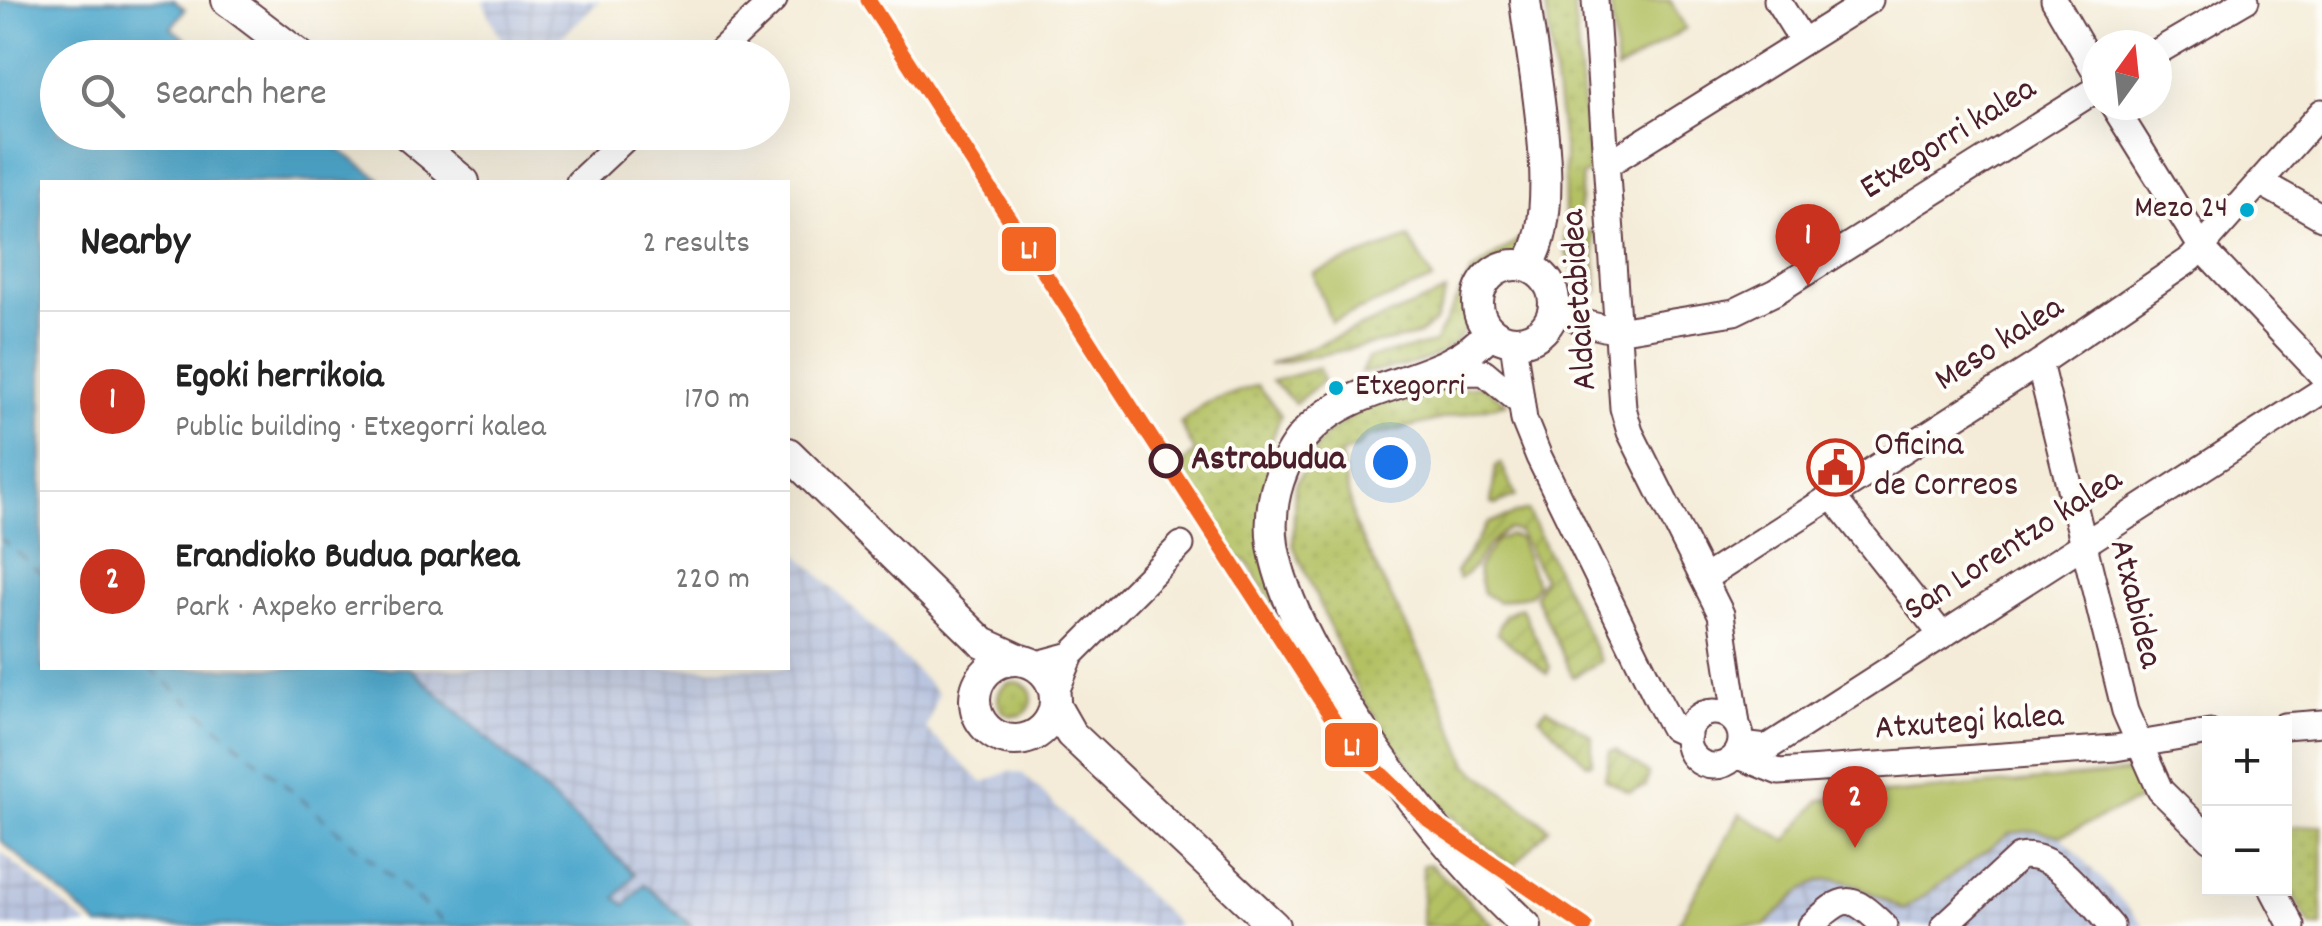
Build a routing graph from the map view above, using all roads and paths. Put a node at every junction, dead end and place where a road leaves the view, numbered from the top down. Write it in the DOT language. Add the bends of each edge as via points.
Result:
graph roads {
  1 [pos="227,0"];
  2 [pos="774,0"];
  3 [pos="1525,0"];
  4 [pos="1594,0"];
  5 [pos="1777,0"];
  6 [pos="1870,0"];
  7 [pos="2054,0"];
  8 [pos="2246,0"];
  9 [pos="279,40"];
  10 [pos="731,40"];
  11 [pos="1802,40"];
  12 [pos="2172,43"];
  13 [pos="2082,48"];
  14 [pos="2082,98"];
  15 [pos="2322,112"];
  16 [pos="2122,120"];
  17 [pos="426,150"];
  18 [pos="613,150"];
  19 [pos="1606,165"];
  20 [pos="462,180"];
  21 [pos="581,180"];
  22 [pos="2260,182"];
  23 [pos="2322,217"];
  24 [pos="2202,248"];
  25 [pos="1527,266"];
  26 [pos="1555,305"];
  27 [pos="1617,331"];
  28 [pos="1501,337"];
  29 [pos="2039,362"];
  30 [pos="1426,374"];
  31 [pos="2322,375"];
  32 [pos="2322,391"];
  33 [pos="1521,403"];
  34 [pos="790,455"];
  35 [pos="1832,496"];
  36 [pos="2082,544"];
  37 [pos="1180,545"];
  38 [pos="1706,577"];
  39 [pos="944,604"];
  40 [pos="1941,634"];
  41 [pos="1071,655"];
  42 [pos="1029,663"];
  43 [pos="980,682"];
  44 [pos="1054,700"];
  45 [pos="2322,723"];
  46 [pos="2292,725"];
  47 [pos="2202,733"];
  48 [pos="1688,735"];
  49 [pos="1024,739"];
  50 [pos="1738,741"];
  51 [pos="2137,741"];
  52 [pos="1105,765"];
  53 [pos="2202,832"];
  54 [pos="2276,896"];
  55 [pos="1274,926"];
  56 [pos="1526,926"];
  57 [pos="1811,926"];
  58 [pos="1884,926"];
  59 [pos="1944,926"];
  60 [pos="2111,926"];
  61 [pos="2292,926"];
  1 -- 9 [label="main road"];
  2 -- 10 [label="street"];
  3 -- 25 [label="main road" via="1546,190 1544,236"];
  4 -- 19 [label="street, Aldaietabidea"];
  5 -- 11 [label="street"];
  6 -- 11 [label="street"];
  7 -- 13 [label="street"];
  8 -- 12 [label="street"];
  11 -- 19 [label="street"];
  14 -- 27 [label="street, Etxegorri kalea" via="1748,306"];
  15 -- 22 [label="street, Meso kalea"];
  16 -- 24 [label="street"];
  17 -- 20 [label="main road"];
  18 -- 21 [label="street"];
  19 -- 27 [label="street, Aldaietabidea"];
  22 -- 23 [label="street"];
  22 -- 24 [label="street, Meso kalea"];
  24 -- 29 [label="street, Meso kalea"];
  24 -- 31 [label="street"];
  25 -- 26 [label="main road" via="1548,281"];
  25 -- 28 [label="main road" via="1503,267 1484,282 1477,305"];
  26 -- 27 [label="street" via="1582,323"];
  26 -- 28 [label="main road" via="1537,336"];
  27 -- 38 [label="street, Aldaietabidea" via="1630,432"];
  28 -- 30 [label="main road"];
  28 -- 33 [label="street"];
  29 -- 35 [label="street, Meso kalea"];
  29 -- 36 [label="street, Atxabidea"];
  30 -- 33 [label="street" via="1484,372"];
  30 -- 56 [label="main road" via="1366,391 1324,416 1298,444 1278,485 1272,524 1280,573 1294,611 1388,768"];
  32 -- 36 [label="street, San Lorentzo kalea"];
  33 -- 48 [label="street" via="1538,457 1658,700 1673,728"];
  34 -- 39 [label="main road"];
  35 -- 38 [label="street, Meso kalea"];
  35 -- 40 [label="street"];
  36 -- 40 [label="street, San Lorentzo kalea"];
  36 -- 51 [label="street, Atxabidea"];
  37 -- 41 [label="street"];
  38 -- 50 [label="street" via="1722,614"];
  39 -- 42 [label="main road" via="993,651"];
  39 -- 43 [label="main road" via="972,650"];
  40 -- 50 [label="street, San Lorentzo kalea" via="1767,748"];
  41 -- 42 [label="street"];
  41 -- 44 [label="street"];
  42 -- 43 [label="main road" via="998,664"];
  42 -- 44 [label="main road" via="1051,682"];
  43 -- 49 [label="main road" via="976,706 987,729"];
  44 -- 49 [label="main road" via="1044,727"];
  44 -- 52 [label="main road" via="1064,725"];
  45 -- 46 [label="street"];
  47 -- 51 [label="street, Atxutegi kalea"];
  48 -- 50 [label="street" via="1704,714 1722,713"];
  48 -- 50 [label="street" via="1700,762 1724,764"];
  49 -- 52 [label="main road" via="1063,745"];
  50 -- 51 [label="street, Atxutegi kalea" via="1779,772 2115,748"];
  51 -- 53 [label="street, Atxabidea" via="2168,802"];
  52 -- 55 [label="main road"];
  54 -- 61 [label="street"];
  57 -- 58 [label="street" via="1836,902 1848,900"];
  59 -- 60 [label="street" via="2029,855 2052,863"];
}
